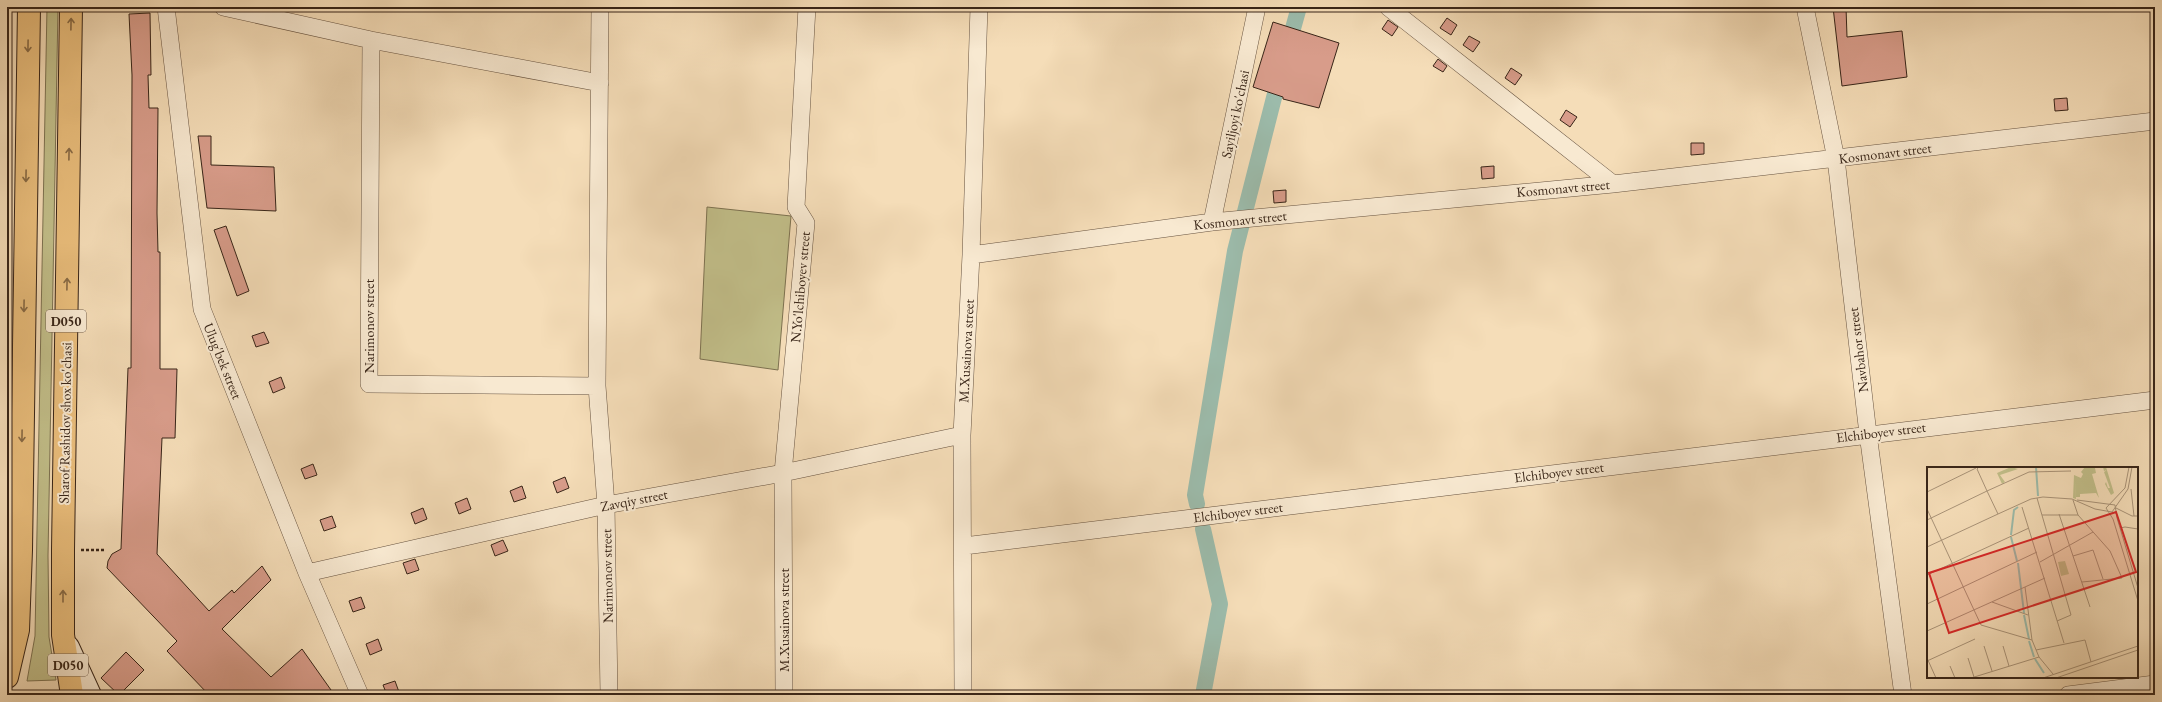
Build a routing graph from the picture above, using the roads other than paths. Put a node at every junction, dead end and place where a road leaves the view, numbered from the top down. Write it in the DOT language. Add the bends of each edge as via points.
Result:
graph roads {
  1 [pos="29,7"];
  2 [pos="71,7"];
  3 [pos="166,7"];
  4 [pos="223,7"];
  5 [pos="600,7"];
  6 [pos="807,7"];
  7 [pos="979,7"];
  8 [pos="1258,7"];
  9 [pos="1388,7"];
  10 [pos="1805,7"];
  11 [pos="371,40"];
  12 [pos="600,83"];
  13 [pos="2155,121"];
  14 [pos="1836,159"];
  15 [pos="1613,184"];
  16 [pos="1213,222"];
  17 [pos="971,255"];
  18 [pos="597,386"];
  19 [pos="2155,400"];
  20 [pos="1868,434"];
  21 [pos="962,435"];
  22 [pos="783,473"];
  23 [pos="606,505"];
  24 [pos="14,516"];
  25 [pos="964,546"];
  26 [pos="307,573"];
  27 [pos="18,630"];
  28 [pos="64,635"];
  29 [pos="7,665"];
  30 [pos="7,676"];
  31 [pos="2155,684"];
  32 [pos="72,695"];
  33 [pos="90,695"];
  34 [pos="360,695"];
  35 [pos="609,695"];
  36 [pos="784,695"];
  37 [pos="963,695"];
  38 [pos="1903,695"];
  39 [pos="2068,695"];
  1 -- 24 [label="main road, one-way"];
  28 -- 2 [label="main road, Sharof Rashidov shox ko'chasi / D050, one-way"];
  3 -- 26 [label="street, Ulug'bek street" via="202,309"];
  4 -- 11 [label="street"];
  5 -- 12 [label="street, Narimonov street"];
  6 -- 22 [label="street, N.Yo'lchiboyev street" via="796,207 806,223"];
  7 -- 17 [label="street, M.Xusainova street"];
  8 -- 16 [label="street, Sayiljoyi ko'chasi"];
  9 -- 15 [label="street"];
  10 -- 14 [label="street, Navbahor street"];
  11 -- 12 [label="street"];
  11 -- 18 [label="street, Narimonov street" via="369,384"];
  12 -- 18 [label="street, Narimonov street"];
  13 -- 14 [label="street, Kosmonavt street"];
  14 -- 15 [label="street, Kosmonavt street"];
  14 -- 20 [label="street, Navbahor street"];
  15 -- 16 [label="street, Kosmonavt street"];
  16 -- 17 [label="street, Kosmonavt street"];
  17 -- 21 [label="street, M.Xusainova street"];
  18 -- 23 [label="street, Narimonov street"];
  19 -- 20 [label="street, Elchiboyev street"];
  20 -- 25 [label="street, Elchiboyev street"];
  20 -- 38 [label="street, Navbahor street"];
  21 -- 22 [label="street, Zavqiy street"];
  21 -- 25 [label="street, M.Xusainova street"];
  22 -- 23 [label="street, Zavqiy street"];
  22 -- 36 [label="street, M.Xusainova street"];
  23 -- 26 [label="street, Zavqiy street"];
  23 -- 35 [label="street, Narimonov street"];
  24 -- 27 [label="main road"];
  25 -- 37 [label="street, M.Xusainova street"];
  26 -- 34 [label="street, Ulug'bek street"];
  27 -- 29 [label="main road"];
  27 -- 30 [label="main road"];
  28 -- 32 [label="main road, Sharof Rashidov shox ko'chasi / D050"];
  28 -- 33 [label="main road"];
  31 -- 39 [label="street"];
}
